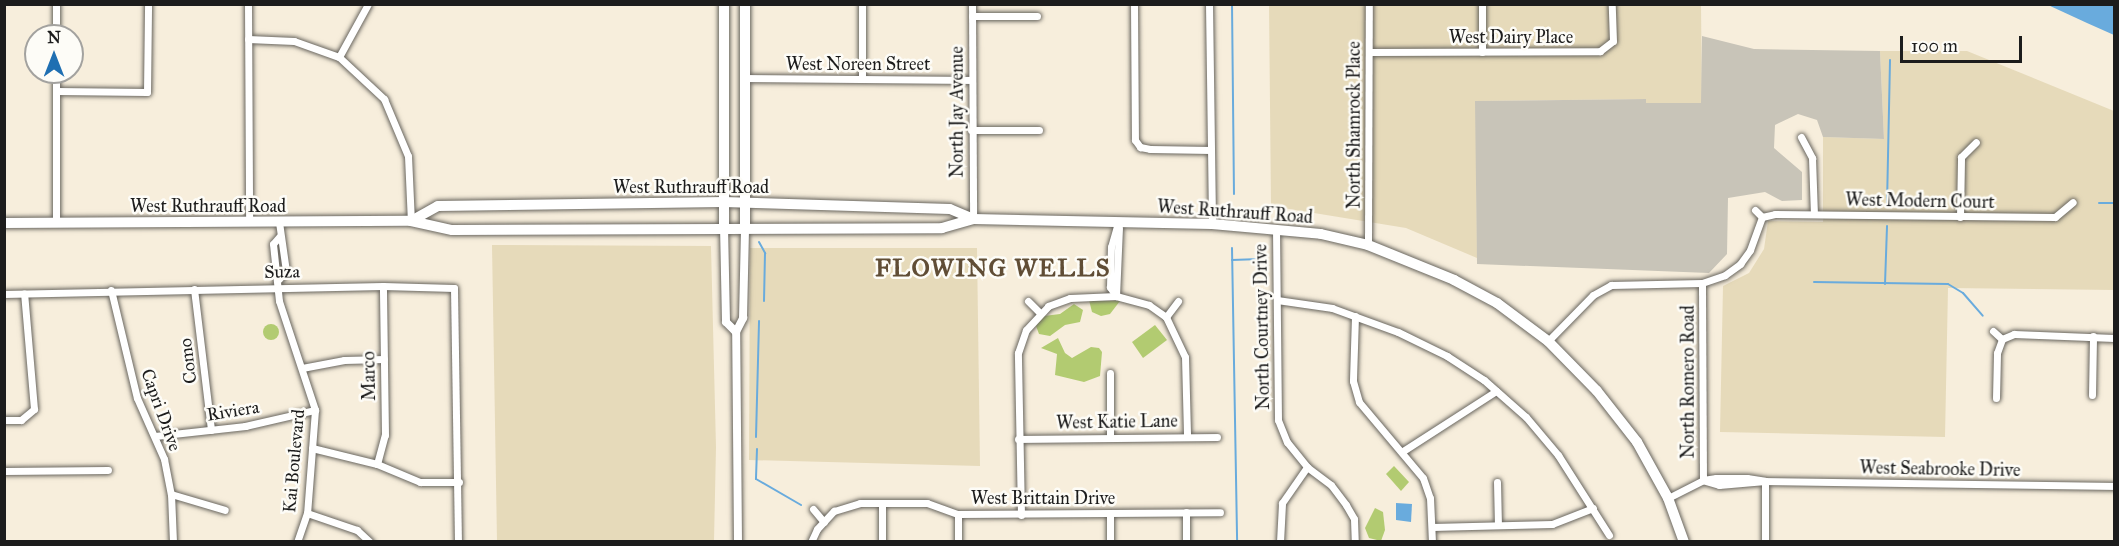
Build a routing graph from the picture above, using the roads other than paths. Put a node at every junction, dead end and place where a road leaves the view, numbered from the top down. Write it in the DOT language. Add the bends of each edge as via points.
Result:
graph roads {
  1 [pos="56,4"];
  2 [pos="148,4"];
  3 [pos="248,4"];
  4 [pos="368,4"];
  5 [pos="724,4"];
  6 [pos="745,4"];
  7 [pos="862,4"];
  8 [pos="972,4"];
  9 [pos="1134,4"];
  10 [pos="1209,4"];
  11 [pos="1369,4"];
  12 [pos="1482,4"];
  13 [pos="1612,4"];
  14 [pos="972,16"];
  15 [pos="1037,16"];
  16 [pos="56,24"];
  17 [pos="249,39"];
  18 [pos="1482,51"];
  19 [pos="1369,52"];
  20 [pos="339,57"];
  21 [pos="746,78"];
  22 [pos="862,79"];
  23 [pos="971,80"];
  24 [pos="56,84"];
  25 [pos="56,91"];
  26 [pos="971,130"];
  27 [pos="1039,130"];
  28 [pos="1801,137"];
  29 [pos="1977,142"];
  30 [pos="1210,150"];
  31 [pos="724,202"];
  32 [pos="746,202"];
  33 [pos="2073,202"];
  34 [pos="1755,210"];
  35 [pos="1814,214"];
  36 [pos="1960,217"];
  37 [pos="1762,218"];
  38 [pos="973,219"];
  39 [pos="411,221"];
  40 [pos="249,222"];
  41 [pos="279,222"];
  42 [pos="1118,222"];
  43 [pos="4,223"];
  44 [pos="56,223"];
  45 [pos="1212,224"];
  46 [pos="724,226"];
  47 [pos="745,227"];
  48 [pos="1276,229"];
  49 [pos="279,237"];
  50 [pos="1368,245"];
  51 [pos="279,283"];
  52 [pos="1702,283"];
  53 [pos="383,286"];
  54 [pos="195,289"];
  55 [pos="111,290"];
  56 [pos="24,293"];
  57 [pos="4,294"];
  58 [pos="1116,296"];
  59 [pos="1277,300"];
  60 [pos="1028,301"];
  61 [pos="1178,301"];
  62 [pos="1040,313"];
  63 [pos="1355,316"];
  64 [pos="1166,317"];
  65 [pos="1993,331"];
  66 [pos="736,332"];
  67 [pos="2093,336"];
  68 [pos="2115,338"];
  69 [pos="2002,339"];
  70 [pos="1548,341"];
  71 [pos="384,359"];
  72 [pos="302,368"];
  73 [pos="1110,373"];
  74 [pos="1496,391"];
  75 [pos="2092,395"];
  76 [pos="1996,398"];
  77 [pos="315,410"];
  78 [pos="4,420"];
  79 [pos="211,430"];
  80 [pos="154,436"];
  81 [pos="1187,436"];
  82 [pos="1110,438"];
  83 [pos="1217,438"];
  84 [pos="1018,439"];
  85 [pos="312,448"];
  86 [pos="1403,451"];
  87 [pos="377,464"];
  88 [pos="1307,467"];
  89 [pos="108,470"];
  90 [pos="4,471"];
  91 [pos="1703,480"];
  92 [pos="1765,481"];
  93 [pos="459,482"];
  94 [pos="1497,482"];
  95 [pos="2115,486"];
  96 [pos="171,494"];
  97 [pos="1668,498"];
  98 [pos="882,504"];
  99 [pos="1593,508"];
  100 [pos="813,509"];
  101 [pos="225,510"];
  102 [pos="1186,512"];
  103 [pos="1220,512"];
  104 [pos="308,513"];
  105 [pos="1110,513"];
  106 [pos="958,514"];
  107 [pos="1021,515"];
  108 [pos="824,522"];
  109 [pos="1498,525"];
  110 [pos="1432,527"];
  111 [pos="1609,535"];
  112 [pos="173,542"];
  113 [pos="297,542"];
  114 [pos="370,542"];
  115 [pos="458,542"];
  116 [pos="738,542"];
  117 [pos="811,542"];
  118 [pos="882,542"];
  119 [pos="958,542"];
  120 [pos="1110,542"];
  121 [pos="1186,542"];
  122 [pos="1280,542"];
  123 [pos="1355,542"];
  124 [pos="1432,542"];
  125 [pos="1684,542"];
  126 [pos="1765,542"];
  1 -- 16 [label="street"];
  2 -- 25 [label="street" via="147,92"];
  3 -- 17 [label="street"];
  4 -- 20 [label="street"];
  5 -- 31 [label="main road"];
  6 -- 21 [label="main road"];
  7 -- 22 [label="street"];
  8 -- 14 [label="street, North Jay Avenue"];
  9 -- 30 [label="street" via="1135,145"];
  10 -- 30 [label="street"];
  11 -- 19 [label="street, North Shamrock Place"];
  12 -- 18 [label="street"];
  13 -- 18 [label="street, West Dairy Place" via="1613,41 1600,51"];
  14 -- 15 [label="street"];
  14 -- 23 [label="street, North Jay Avenue"];
  17 -- 20 [label="street" via="294,41"];
  17 -- 40 [label="street"];
  18 -- 19 [label="street, West Dairy Place"];
  19 -- 50 [label="street, North Shamrock Place"];
  20 -- 39 [label="street" via="384,99 408,156"];
  21 -- 22 [label="street, West Noreen Street"];
  21 -- 32 [label="main road"];
  22 -- 23 [label="street, West Noreen Street"];
  23 -- 26 [label="street, North Jay Avenue"];
  24 -- 25 [label="street"];
  25 -- 44 [label="street"];
  26 -- 27 [label="street"];
  26 -- 38 [label="street, North Jay Avenue"];
  28 -- 35 [label="street" via="1812,158"];
  29 -- 36 [label="street" via="1961,157"];
  30 -- 45 [label="street"];
  31 -- 32 [label="main road, West Ruthrauff Road"];
  31 -- 39 [label="main road, West Ruthrauff Road" via="438,206"];
  31 -- 46 [label="main road"];
  32 -- 38 [label="main road, West Ruthrauff Road" via="950,209"];
  32 -- 47 [label="main road"];
  33 -- 36 [label="street, West Modern Court" via="2055,217"];
  34 -- 37 [label="street"];
  35 -- 36 [label="street, West Modern Court"];
  35 -- 37 [label="street, West Modern Court"];
  37 -- 52 [label="street" via="1756,239 1740,264"];
  38 -- 42 [label="main road, West Ruthrauff Road"];
  38 -- 47 [label="main road, West Ruthrauff Road" via="942,228"];
  39 -- 41 [label="main road, West Ruthrauff Road"];
  39 -- 46 [label="main road, West Ruthrauff Road" via="452,230"];
  40 -- 41 [label="main road, West Ruthrauff Road"];
  40 -- 44 [label="main road, West Ruthrauff Road"];
  41 -- 49 [label="street, Kai Boulevard"];
  42 -- 45 [label="main road, West Ruthrauff Road"];
  42 -- 58 [label="street" via="1111,247 1110,287"];
  43 -- 44 [label="main road, West Ruthrauff Road"];
  45 -- 48 [label="main road, West Ruthrauff Road"];
  46 -- 47 [label="main road, West Ruthrauff Road"];
  46 -- 66 [label="street" via="726,322"];
  47 -- 66 [label="street" via="743,318"];
  48 -- 50 [label="main road, West Ruthrauff Road"];
  48 -- 59 [label="street, North Courtney Drive"];
  49 -- 51 [label="street, Kai Boulevard" via="273,244 273,270"];
  49 -- 51 [label="street, Kai Boulevard" via="285,245 286,271"];
  50 -- 70 [label="main road, West Ruthrauff Road" via="1417,263 1497,303"];
  51 -- 53 [label="street, Suza"];
  51 -- 54 [label="street, Suza"];
  51 -- 72 [label="street, Kai Boulevard" via="279,301"];
  52 -- 70 [label="street" via="1611,285 1593,296"];
  52 -- 91 [label="street, North Romero Road"];
  53 -- 71 [label="street, Marco"];
  53 -- 93 [label="street, Suza" via="454,288"];
  54 -- 55 [label="street, Suza"];
  54 -- 79 [label="street, Como"];
  55 -- 56 [label="street, Suza"];
  55 -- 80 [label="street, Capri Drive" via="137,398"];
  56 -- 57 [label="street, Suza"];
  56 -- 78 [label="street" via="32,417"];
  58 -- 62 [label="street" via="1070,298"];
  58 -- 64 [label="street" via="1149,305"];
  59 -- 63 [label="street"];
  59 -- 88 [label="street, North Courtney Drive" via="1278,420 1287,442"];
  60 -- 62 [label="street"];
  61 -- 64 [label="street"];
  62 -- 84 [label="street" via="1026,330 1018,353"];
  63 -- 74 [label="street" via="1448,356"];
  63 -- 86 [label="street" via="1353,381 1359,402 1374,424"];
  64 -- 81 [label="street" via="1185,357"];
  65 -- 69 [label="street"];
  66 -- 116 [label="street"];
  67 -- 68 [label="street"];
  67 -- 69 [label="street" via="2014,334"];
  67 -- 75 [label="street"];
  69 -- 76 [label="street" via="1997,353"];
  70 -- 97 [label="main road, West Ruthrauff Road" via="1597,391 1637,442"];
  71 -- 72 [label="street" via="344,360"];
  71 -- 87 [label="street, Marco" via="385,435"];
  72 -- 77 [label="street, Kai Boulevard"];
  73 -- 82 [label="street"];
  74 -- 86 [label="street"];
  74 -- 99 [label="street" via="1526,417 1558,455"];
  77 -- 79 [label="street, Riviera"];
  77 -- 85 [label="street, Kai Boulevard"];
  79 -- 80 [label="street, Riviera"];
  80 -- 96 [label="street, Capri Drive"];
  81 -- 82 [label="street, West Katie Lane"];
  81 -- 83 [label="street, West Katie Lane"];
  82 -- 84 [label="street, West Katie Lane"];
  84 -- 107 [label="street"];
  85 -- 87 [label="street"];
  85 -- 104 [label="street, Kai Boulevard"];
  86 -- 110 [label="street" via="1429,494"];
  87 -- 93 [label="street" via="420,482"];
  88 -- 122 [label="street" via="1282,503"];
  88 -- 123 [label="street, North Courtney Drive" via="1330,485 1346,505 1354,519"];
  89 -- 90 [label="street"];
  91 -- 92 [label="street, West Seabrooke Drive" via="1719,484"];
  91 -- 97 [label="street"];
  92 -- 95 [label="street, West Seabrooke Drive"];
  92 -- 126 [label="street"];
  93 -- 115 [label="street"];
  94 -- 109 [label="street"];
  96 -- 101 [label="street"];
  96 -- 112 [label="street, Capri Drive"];
  97 -- 125 [label="main road, West Ruthrauff Road"];
  98 -- 106 [label="street, West Brittain Drive" via="927,504"];
  98 -- 108 [label="street, West Brittain Drive" via="860,503 834,511"];
  98 -- 118 [label="street"];
  99 -- 109 [label="street" via="1552,524"];
  99 -- 111 [label="street"];
  100 -- 108 [label="street"];
  102 -- 103 [label="street, West Brittain Drive"];
  102 -- 105 [label="street, West Brittain Drive"];
  102 -- 121 [label="street"];
  104 -- 113 [label="street, Kai Boulevard"];
  104 -- 114 [label="street" via="357,530"];
  105 -- 107 [label="street, West Brittain Drive"];
  105 -- 120 [label="street"];
  106 -- 107 [label="street, West Brittain Drive"];
  106 -- 119 [label="street"];
  108 -- 117 [label="street"];
  109 -- 110 [label="street"];
  110 -- 124 [label="street"];
}
